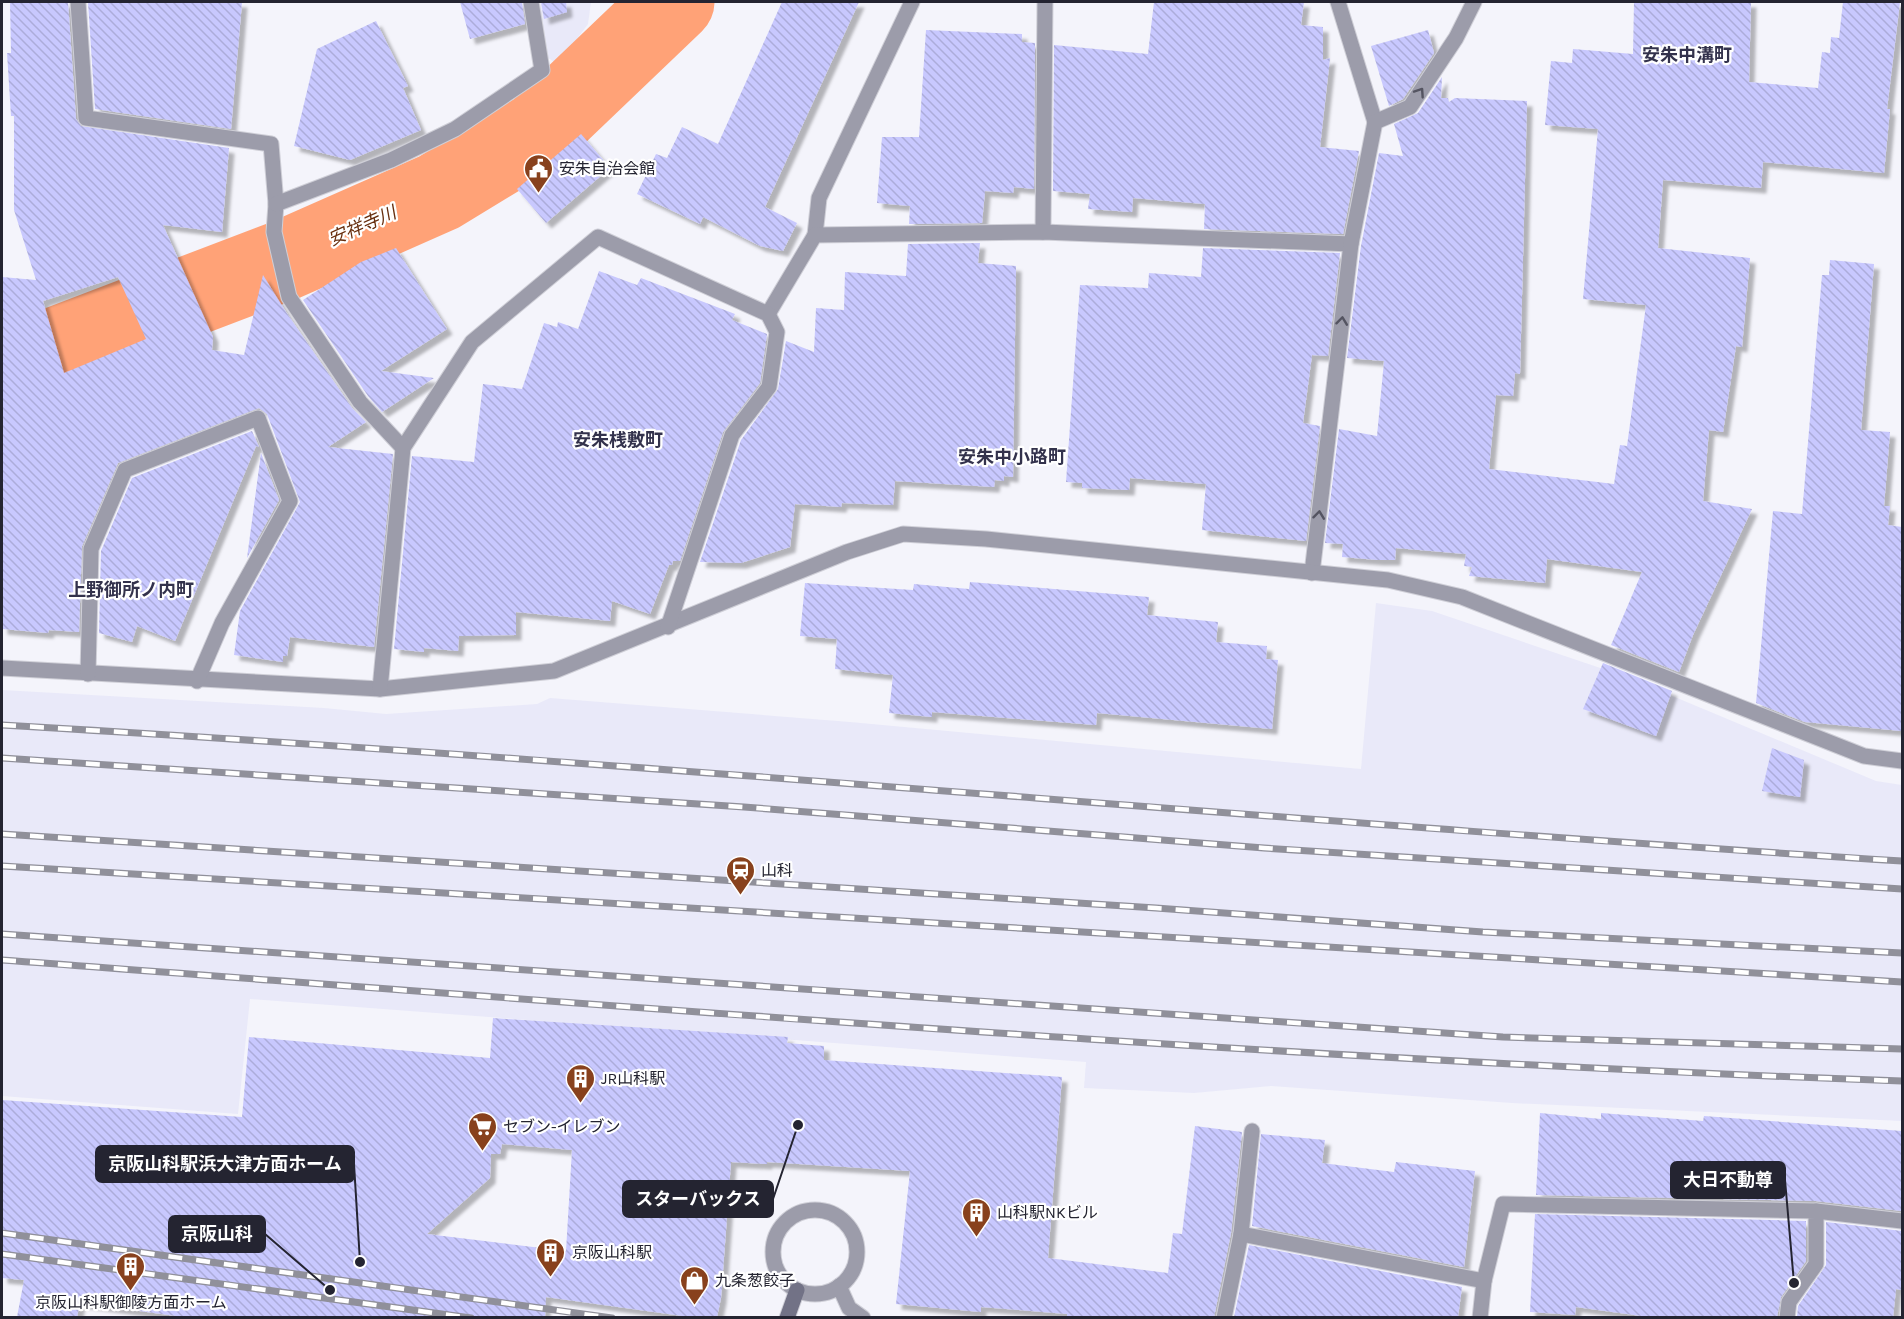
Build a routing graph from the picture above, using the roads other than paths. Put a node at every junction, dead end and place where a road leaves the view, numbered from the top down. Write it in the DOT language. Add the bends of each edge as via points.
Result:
graph roads {
  1 [pos="78,2"];
  2 [pos="531,2"];
  3 [pos="912,2"];
  4 [pos="1046,2"];
  5 [pos="1338,2"];
  6 [pos="1474,2"];
  7 [pos="1375,122"];
  8 [pos="276,204"];
  9 [pos="1043,232"];
  10 [pos="815,235"];
  11 [pos="1351,244"];
  12 [pos="768,314"];
  13 [pos="403,448"];
  14 [pos="1312,573"];
  15 [pos="668,627"];
  16 [pos="2,668"];
  17 [pos="88,674"];
  18 [pos="197,681"];
  19 [pos="380,689"];
  20 [pos="1902,761"];
  21 [pos="1252,1131"];
  22 [pos="1816,1211"];
  23 [pos="1902,1221"];
  24 [pos="1241,1234"];
  25 [pos="1484,1281"];
  26 [pos="839,1286"];
  27 [pos="798,1290"];
  28 [pos="787,1317"];
  29 [pos="863,1317"];
  30 [pos="1224,1317"];
  31 [pos="1480,1317"];
  32 [pos="1787,1317"];
  1 -- 8 [label="street" via="86,118 271,144"];
  2 -- 8 [label="street" via="542,70 455,129 391,160"];
  3 -- 10 [label="street" via="819,198"];
  4 -- 9 [label="street"];
  5 -- 7 [label="street"];
  7 -- 6 [label="street, one-way" via="1410,107 1456,38"];
  7 -- 11 [label="street"];
  8 -- 13 [label="street" via="274,232 289,297 360,402"];
  9 -- 10 [label="street"];
  9 -- 11 [label="street"];
  10 -- 12 [label="street"];
  14 -- 11 [label="street, one-way"];
  12 -- 13 [label="street" via="598,237 472,342"];
  12 -- 15 [label="street" via="777,332 769,387 732,435"];
  13 -- 19 [label="street"];
  14 -- 15 [label="street" via="903,534 847,552"];
  14 -- 20 [label="street" via="1388,580 1462,597 1864,756"];
  15 -- 19 [label="street" via="554,671"];
  16 -- 17 [label="street"];
  17 -- 18 [label="street"];
  17 -- 18 [label="street" via="91,549 125,470 258,418 290,501 222,623"];
  18 -- 19 [label="street"];
  21 -- 24 [label="street"];
  22 -- 23 [label="street"];
  22 -- 25 [label="street" via="1503,1203"];
  22 -- 32 [label="street" via="1815,1264 1790,1302"];
  24 -- 25 [label="street"];
  24 -- 30 [label="street"];
  25 -- 31 [label="street"];
  26 -- 27 [label="street" via="826,1292"];
  26 -- 27 [label="street" via="855,1264 854,1236 837,1215 810,1210 785,1221 773,1245 778,1272"];
  26 -- 29 [label="street" via="849,1308"];
  27 -- 28 [label="main road"];
}
